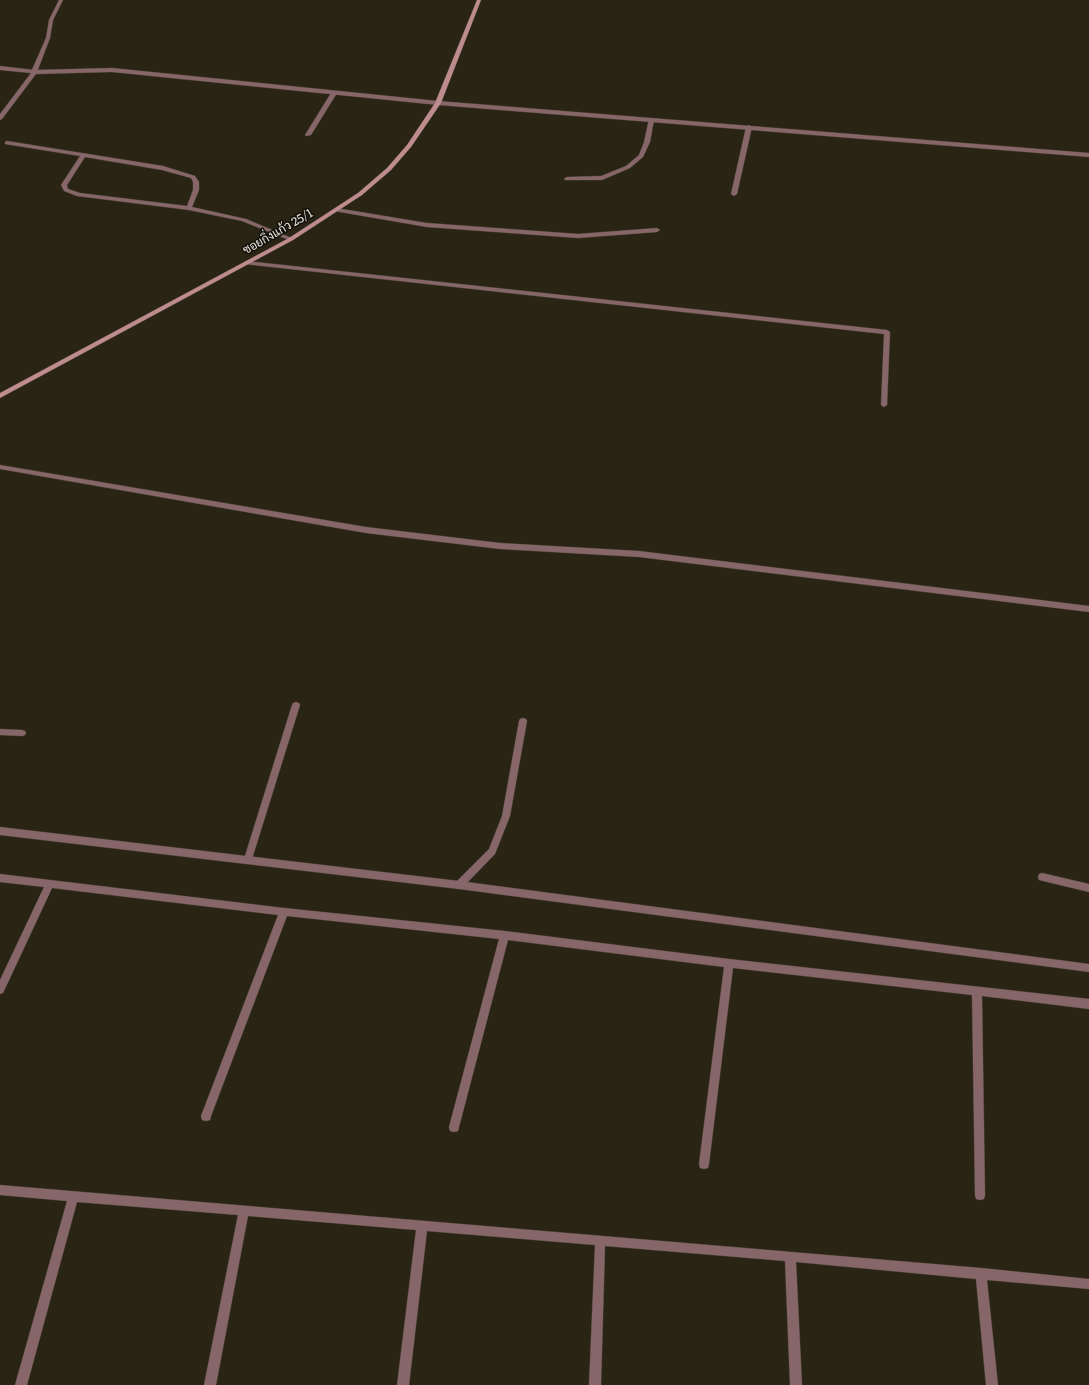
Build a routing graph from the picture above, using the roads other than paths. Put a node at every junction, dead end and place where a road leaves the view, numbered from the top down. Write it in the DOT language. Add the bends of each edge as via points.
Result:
graph roads {
  1 [pos="61,0"];
  2 [pos="479,0"];
  3 [pos="0,68"];
  4 [pos="34,72"];
  5 [pos="334,93"];
  6 [pos="438,103"];
  7 [pos="0,118"];
  8 [pos="651,120"];
  9 [pos="749,127"];
  10 [pos="308,135"];
  11 [pos="7,143"];
  12 [pos="84,155"];
  13 [pos="1089,155"];
  14 [pos="567,179"];
  15 [pos="734,194"];
  16 [pos="189,208"];
  17 [pos="336,210"];
  18 [pos="657,230"];
  19 [pos="291,239"];
  20 [pos="246,263"];
  21 [pos="0,396"];
  22 [pos="884,405"];
  23 [pos="0,467"];
  24 [pos="1089,609"];
  25 [pos="296,705"];
  26 [pos="523,721"];
  27 [pos="0,732"];
  28 [pos="22,733"];
  29 [pos="0,831"];
  30 [pos="248,860"];
  31 [pos="1042,877"];
  32 [pos="0,878"];
  33 [pos="50,883"];
  34 [pos="459,885"];
  35 [pos="1089,888"];
  36 [pos="284,912"];
  37 [pos="505,935"];
  38 [pos="729,963"];
  39 [pos="1089,968"];
  40 [pos="0,990"];
  41 [pos="977,992"];
  42 [pos="1089,1004"];
  43 [pos="206,1116"];
  44 [pos="454,1127"];
  45 [pos="704,1164"];
  46 [pos="0,1190"];
  47 [pos="980,1195"];
  48 [pos="73,1196"];
  49 [pos="244,1210"];
  50 [pos="422,1226"];
  51 [pos="600,1241"];
  52 [pos="790,1256"];
  53 [pos="981,1273"];
  54 [pos="1089,1284"];
  55 [pos="21,1385"];
  56 [pos="210,1385"];
  57 [pos="403,1385"];
  58 [pos="595,1385"];
  59 [pos="796,1385"];
  60 [pos="992,1385"];
  1 -- 4 [label="street" via="51,20 48,38"];
  2 -- 6 [label="street, ซอยกิ่งแก้ว 25/1"];
  3 -- 4 [label="street"];
  4 -- 5 [label="street" via="112,70"];
  4 -- 7 [label="street"];
  5 -- 6 [label="street"];
  5 -- 10 [label="street"];
  6 -- 8 [label="street"];
  6 -- 17 [label="street, ซอยกิ่งแก้ว 25/1" via="390,169"];
  8 -- 9 [label="street"];
  8 -- 14 [label="street" via="647,142 641,156 628,167 602,178"];
  9 -- 13 [label="street"];
  9 -- 15 [label="street"];
  11 -- 12 [label="street"];
  12 -- 16 [label="street" via="163,168 193,177 196,190"];
  12 -- 16 [label="street" via="64,185 66,190 79,195"];
  16 -- 19 [label="street" via="244,220"];
  17 -- 18 [label="street" via="427,225 578,236"];
  17 -- 19 [label="street, ซอยกิ่งแก้ว 25/1"];
  19 -- 20 [label="street, ซอยกิ่งแก้ว 25/1"];
  20 -- 21 [label="street, ซอยกิ่งแก้ว 25/1"];
  20 -- 22 [label="street" via="887,332"];
  23 -- 24 [label="street" via="366,530 500,546 639,554"];
  25 -- 30 [label="street"];
  26 -- 34 [label="street" via="506,816 492,851"];
  27 -- 28 [label="street"];
  29 -- 30 [label="street"];
  30 -- 34 [label="street"];
  31 -- 35 [label="street"];
  32 -- 33 [label="street"];
  33 -- 36 [label="street"];
  33 -- 40 [label="street"];
  34 -- 39 [label="street"];
  36 -- 37 [label="street"];
  36 -- 43 [label="street"];
  37 -- 38 [label="street"];
  37 -- 44 [label="street"];
  38 -- 41 [label="street"];
  38 -- 45 [label="street"];
  41 -- 42 [label="street"];
  41 -- 47 [label="street"];
  46 -- 48 [label="street"];
  48 -- 49 [label="street"];
  48 -- 55 [label="street"];
  49 -- 50 [label="street"];
  49 -- 56 [label="street"];
  50 -- 51 [label="street"];
  50 -- 57 [label="street"];
  51 -- 52 [label="street"];
  51 -- 58 [label="street"];
  52 -- 53 [label="street"];
  52 -- 59 [label="street"];
  53 -- 54 [label="street"];
  53 -- 60 [label="street"];
}
